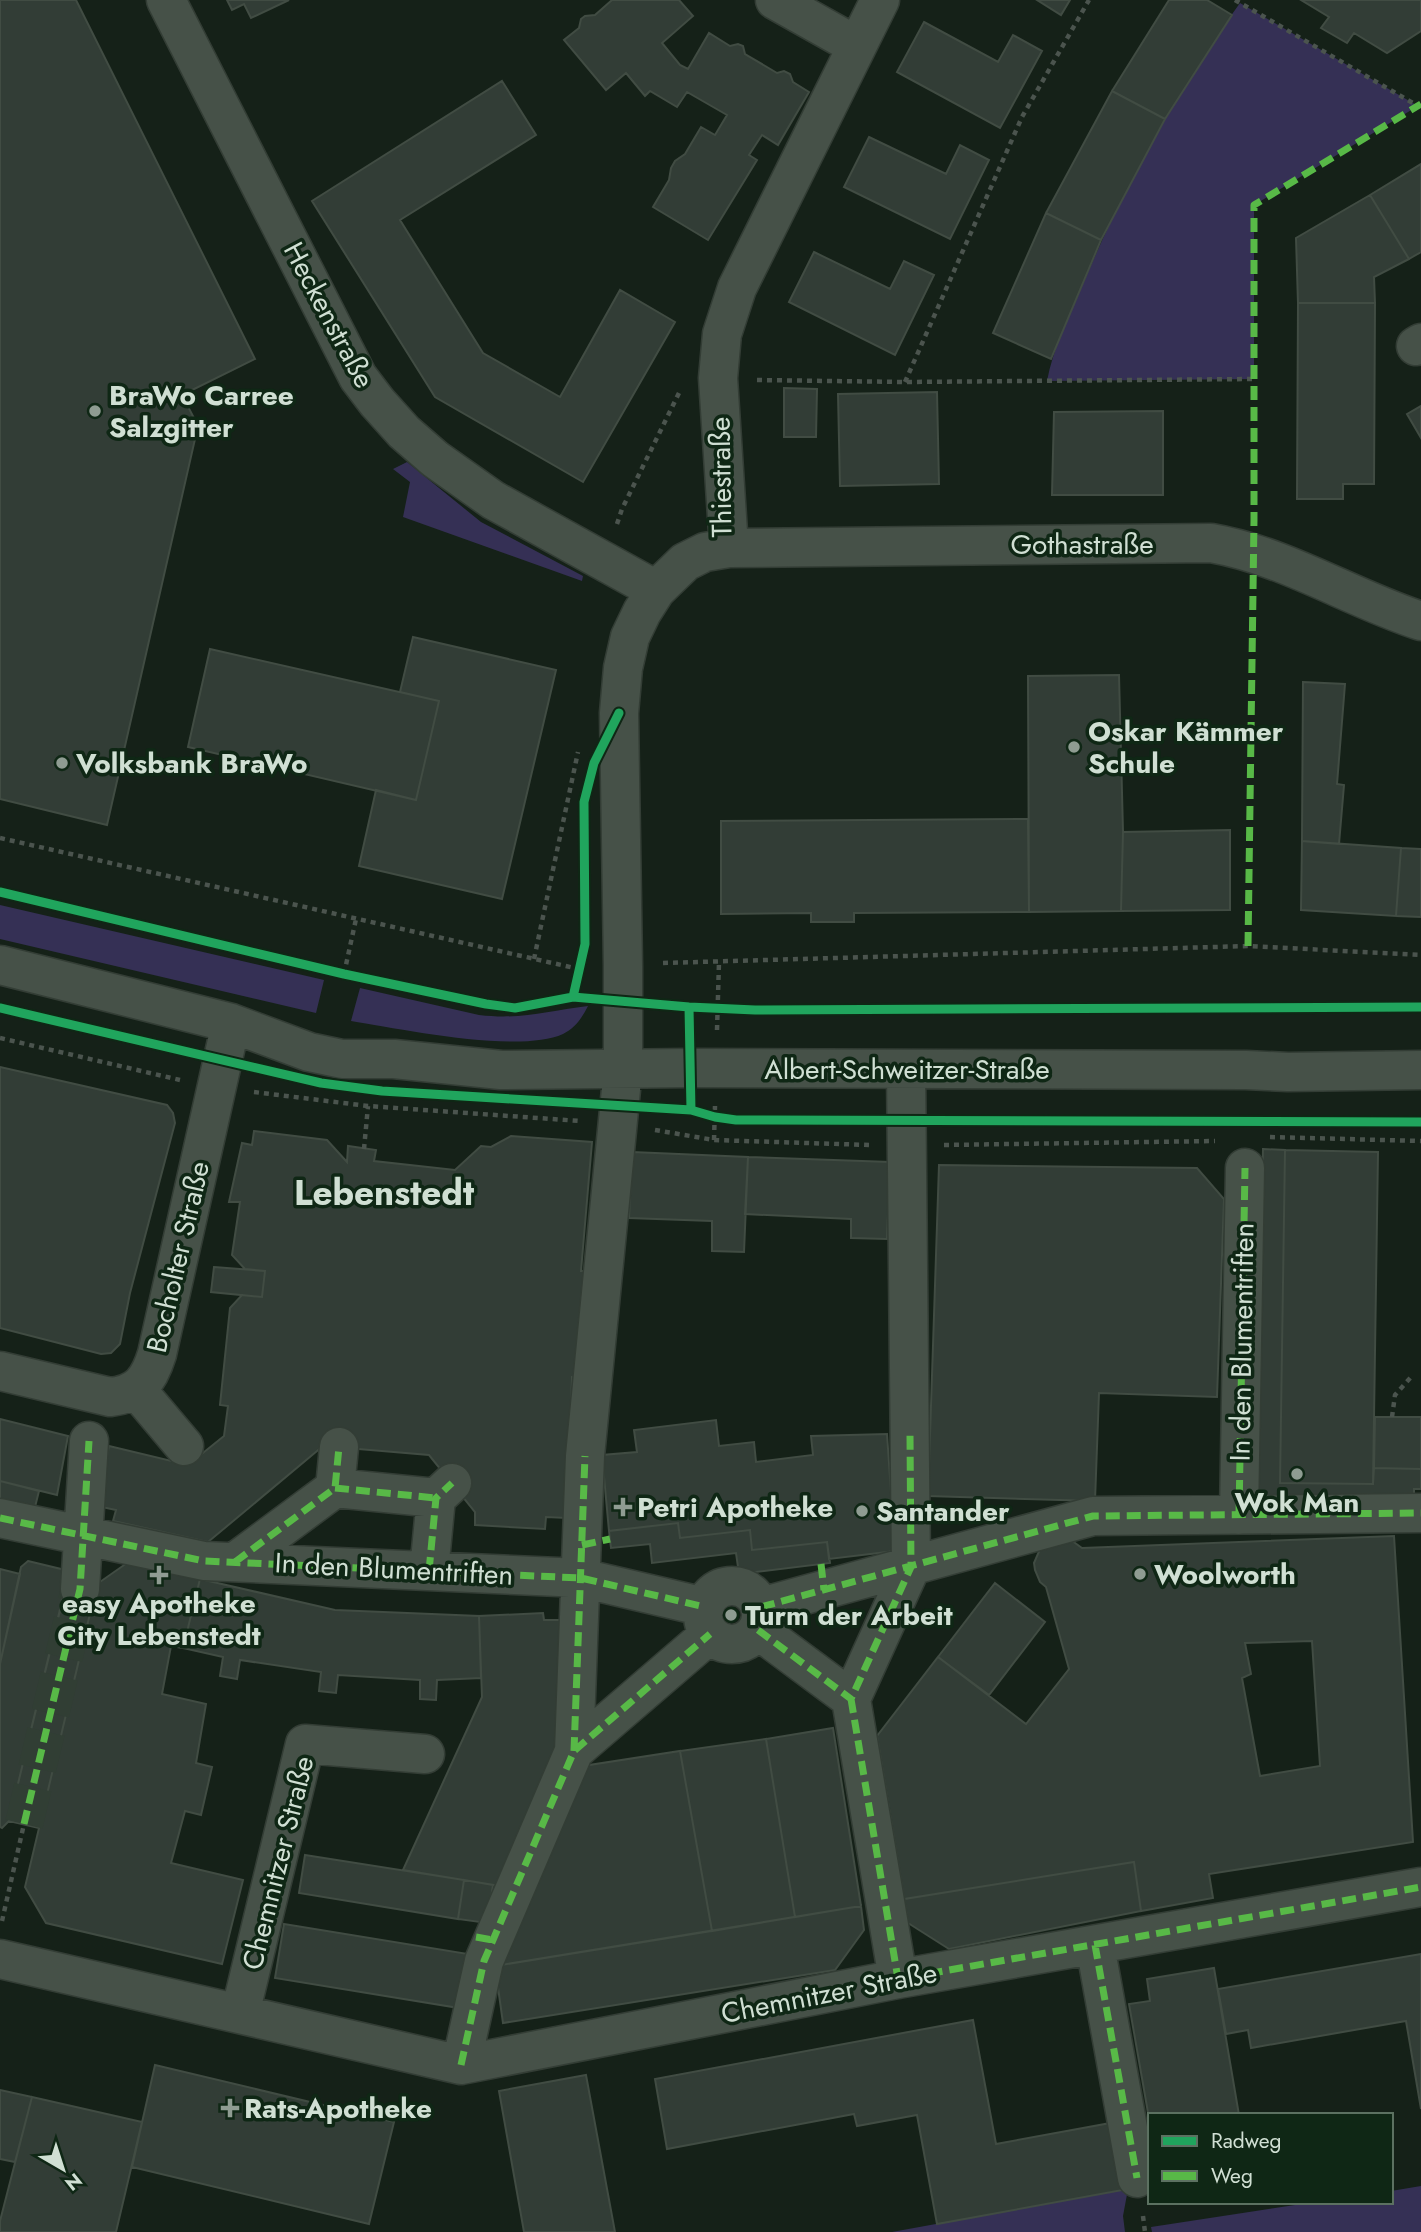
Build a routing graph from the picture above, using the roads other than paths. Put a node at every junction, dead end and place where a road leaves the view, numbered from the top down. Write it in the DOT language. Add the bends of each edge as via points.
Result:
graph roads {
  1 [pos="166,0"];
  2 [pos="775,0"];
  3 [pos="880,0"];
  4 [pos="857,46"];
  5 [pos="729,548"];
  6 [pos="656,590"];
  7 [pos="1421,621"];
  8 [pos="0,965"];
  9 [pos="231,1023"];
  10 [pos="623,1069"];
  11 [pos="906,1069"];
  12 [pos="1421,1070"];
  13 [pos="1245,1154"];
  14 [pos="0,1371"];
  15 [pos="136,1389"];
  16 [pos="89,1441"];
  17 [pos="184,1446"];
  18 [pos="338,1447"];
  19 [pos="335,1488"];
  20 [pos="1421,1513"];
  21 [pos="1240,1515"];
  22 [pos="0,1518"];
  23 [pos="83,1535"];
  24 [pos="591,1554"];
  25 [pos="235,1562"];
  26 [pos="911,1567"];
  27 [pos="429,1571"];
  28 [pos="80,1589"];
  29 [pos="759,1619"];
  30 [pos="707,1620"];
  31 [pos="851,1699"];
  32 [pos="574,1751"];
  33 [pos="425,1754"];
  34 [pos="1421,1888"];
  35 [pos="1095,1945"];
  36 [pos="0,1959"];
  37 [pos="898,1979"];
  38 [pos="240,2014"];
  39 [pos="461,2065"];
  40 [pos="1137,2178"];
  1 -- 6 [label="street, Heckenstraße" via="358,377 377,402 435,459 493,500"];
  2 -- 4 [label="street"];
  3 -- 4 [label="street, Thiestraße"];
  4 -- 5 [label="street, Thiestraße" via="737,288 722,334 718,378"];
  5 -- 6 [label="street, Thiestraße" via="685,562"];
  5 -- 7 [label="street, Gothastraße" via="1211,543 1282,562"];
  6 -- 10 [label="street, Thiestraße" via="630,637 622,668"];
  8 -- 9 [label="street, Albert-Schweitzer-Straße"];
  9 -- 10 [label="street, Albert-Schweitzer-Straße" via="339,1037 394,1059 501,1070"];
  9 -- 15 [label="street, Bocholter Straße" via="157,1354 150,1374"];
  10 -- 11 [label="street, Albert-Schweitzer-Straße"];
  10 -- 24 [label="street, Thiestraße" via="585,1456"];
  11 -- 12 [label="street, Albert-Schweitzer-Straße"];
  11 -- 26 [label="street"];
  13 -- 21 [label="street, In den Blumentriften"];
  14 -- 15 [label="street, Bocholter Straße" via="110,1397"];
  15 -- 17 [label="street"];
  16 -- 23 [label="street"];
  18 -- 19 [label="street"];
  19 -- 25 [label="street"];
  19 -- 27 [label="street" via="444,1490"];
  20 -- 21 [label="street"];
  21 -- 26 [label="street" via="1093,1517"];
  22 -- 23 [label="street, In den Blumentriften"];
  23 -- 25 [label="street, In den Blumentriften" via="204,1561"];
  23 -- 28 [label="street"];
  24 -- 27 [label="street, In den Blumentriften"];
  24 -- 30 [label="street, In den Blumentriften"];
  24 -- 32 [label="street, Thiestraße"];
  25 -- 27 [label="street, In den Blumentriften"];
  26 -- 29 [label="street" via="822,1577"];
  26 -- 31 [label="street"];
  29 -- 30 [label="street" via="752,1638 735,1645 717,1640"];
  29 -- 30 [label="street" via="751,1592 733,1586 709,1598"];
  29 -- 31 [label="street"];
  30 -- 32 [label="street"];
  31 -- 37 [label="street"];
  32 -- 39 [label="street" via="484,1939 484,1961"];
  33 -- 38 [label="street, Chemnitzer Straße" via="305,1744"];
  34 -- 35 [label="street, Chemnitzer Straße"];
  35 -- 37 [label="street, Chemnitzer Straße"];
  35 -- 40 [label="street"];
  36 -- 38 [label="street, Chemnitzer Straße"];
  37 -- 39 [label="street, Chemnitzer Straße"];
  38 -- 39 [label="street, Chemnitzer Straße"];
}
